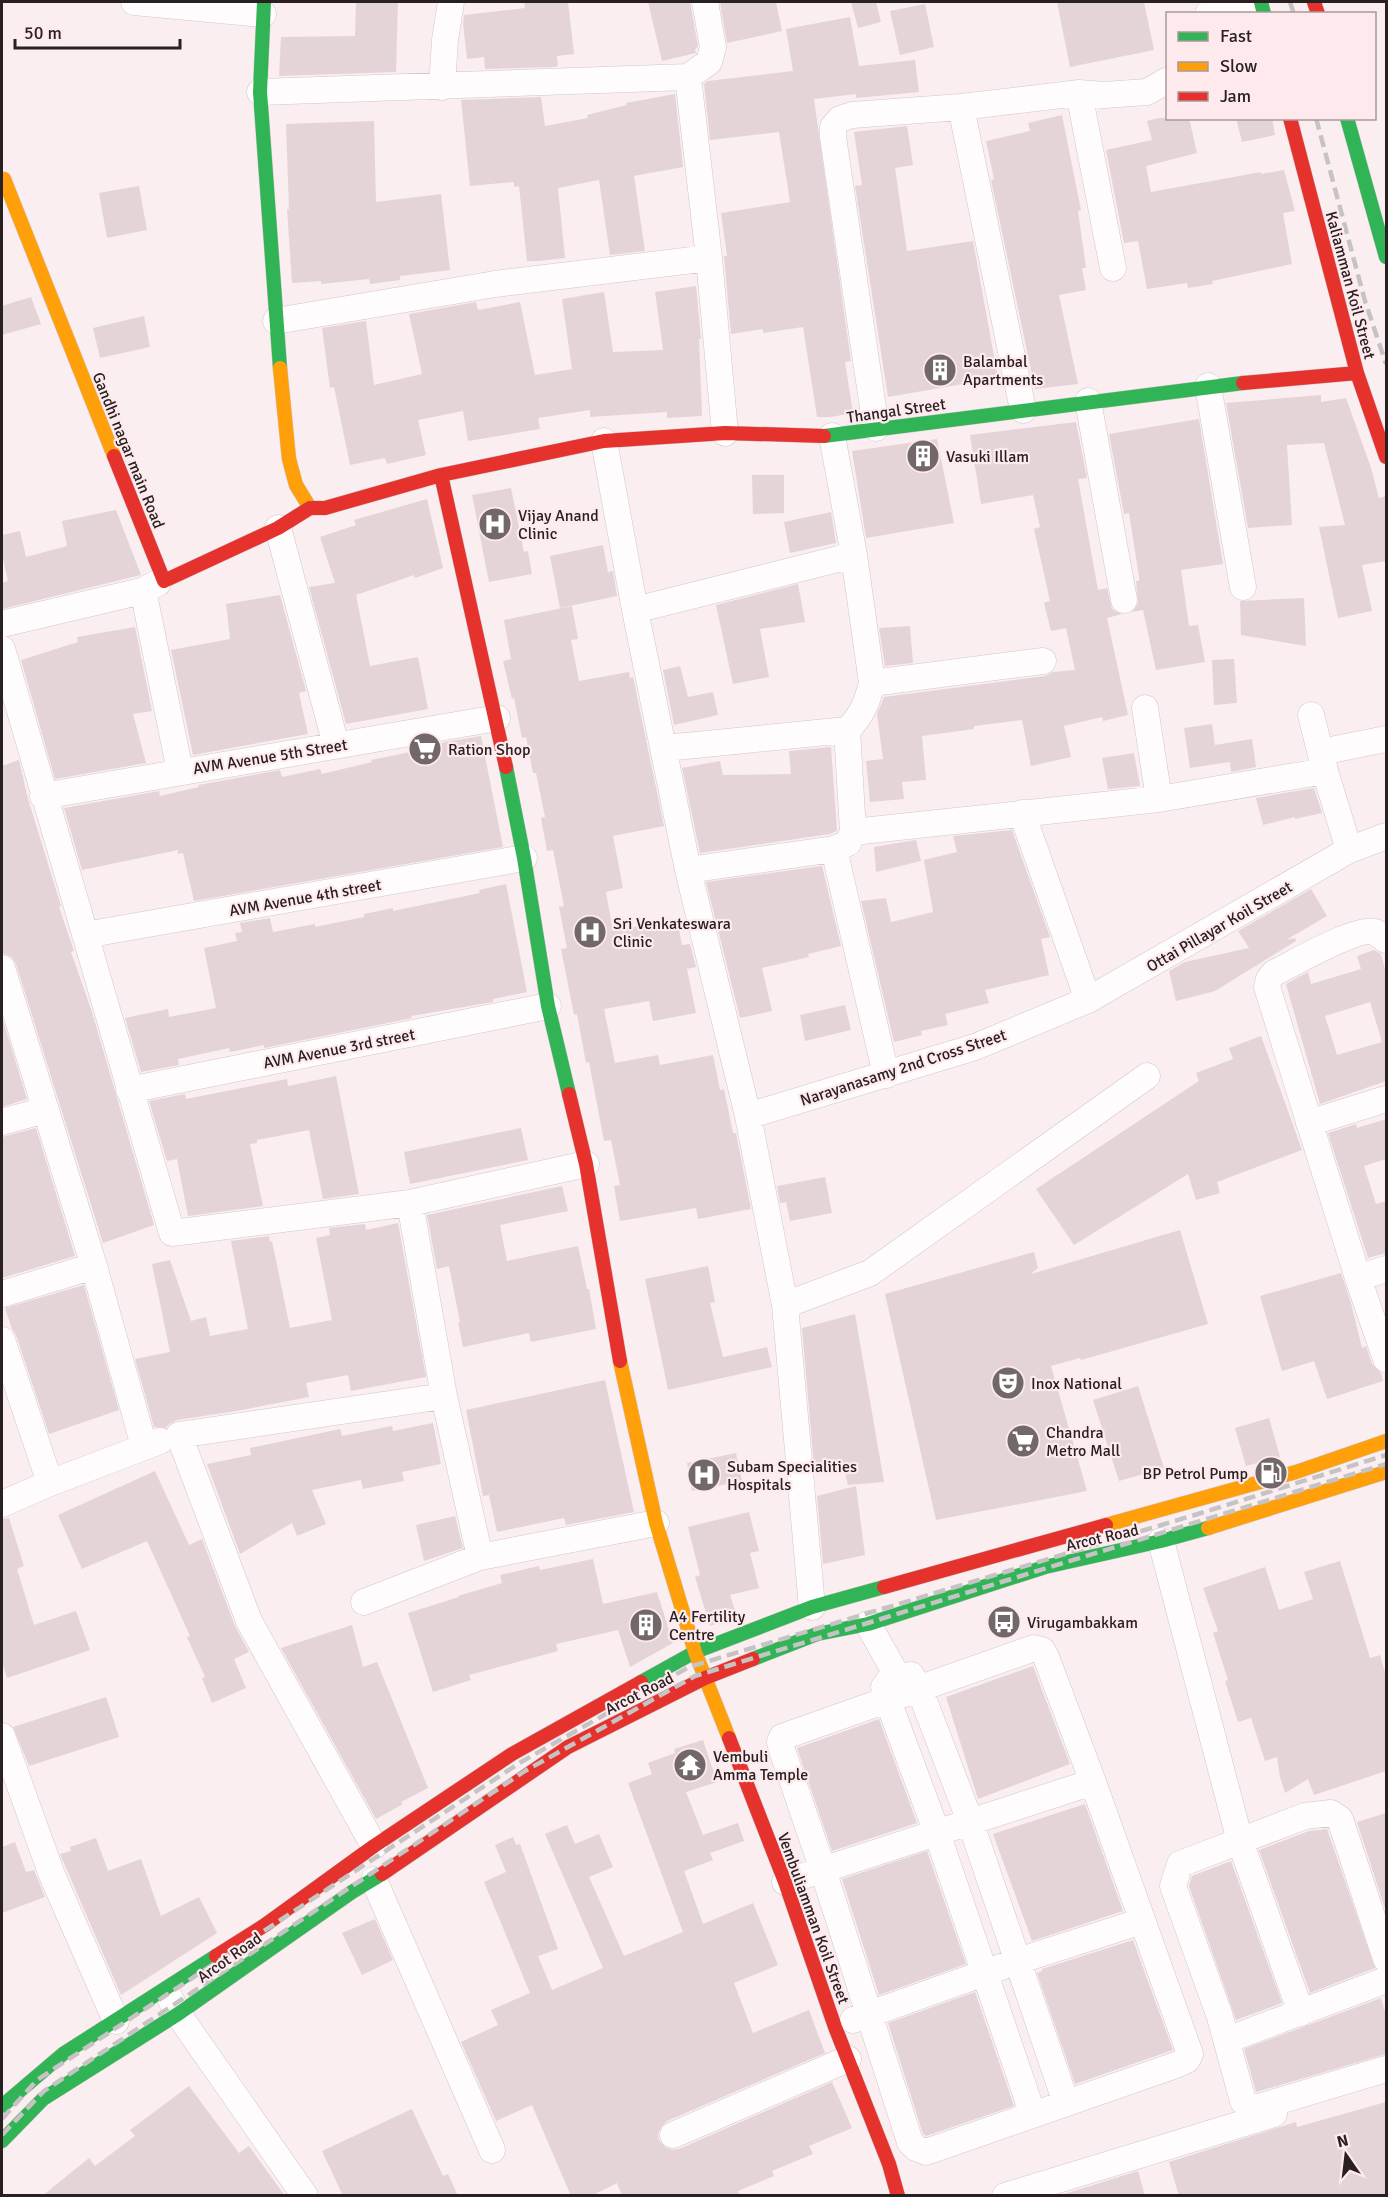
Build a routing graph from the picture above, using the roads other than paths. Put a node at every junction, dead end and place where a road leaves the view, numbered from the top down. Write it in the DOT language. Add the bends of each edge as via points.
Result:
graph roads {
  1 [pos="134,2"];
  2 [pos="451,2"];
  3 [pos="705,2"];
  4 [pos="1248,2"];
  5 [pos="263,8"];
  6 [pos="1213,12"];
  7 [pos="688,77"];
  8 [pos="1166,81"];
  9 [pos="442,87"];
  10 [pos="260,92"];
  11 [pos="1079,93"];
  12 [pos="961,106"];
  13 [pos="1291,120"];
  14 [pos="1348,120"];
  15 [pos="2,173"];
  16 [pos="1386,257"];
  17 [pos="709,258"];
  18 [pos="1113,268"];
  19 [pos="276,321"];
  20 [pos="1357,373"];
  21 [pos="1208,386"];
  22 [pos="1088,401"];
  23 [pos="1023,410"];
  24 [pos="876,428"];
  25 [pos="725,433"];
  26 [pos="832,436"];
  27 [pos="604,441"];
  28 [pos="1386,457"];
  29 [pos="441,475"];
  30 [pos="310,508"];
  31 [pos="278,528"];
  32 [pos="854,555"];
  33 [pos="153,585"];
  34 [pos="1243,587"];
  35 [pos="1125,600"];
  36 [pos="635,610"];
  37 [pos="2,624"];
  38 [pos="2,649"];
  39 [pos="1043,661"];
  40 [pos="872,683"];
  41 [pos="1145,708"];
  42 [pos="1311,715"];
  43 [pos="497,718"];
  44 [pos="847,730"];
  45 [pos="1386,739"];
  46 [pos="336,745"];
  47 [pos="665,748"];
  48 [pos="1323,762"];
  49 [pos="180,771"];
  50 [pos="43,796"];
  51 [pos="1159,799"];
  52 [pos="1022,813"];
  53 [pos="853,832"];
  54 [pos="1386,836"];
  55 [pos="834,849"];
  56 [pos="1349,850"];
  57 [pos="524,858"];
  58 [pos="688,870"];
  59 [pos="85,935"];
  60 [pos="1386,940"];
  61 [pos="2,968"];
  62 [pos="1088,1000"];
  63 [pos="548,1006"];
  64 [pos="886,1075"];
  65 [pos="1147,1076"];
  66 [pos="129,1090"];
  67 [pos="1386,1099"];
  68 [pos="45,1110"];
  69 [pos="748,1116"];
  70 [pos="2,1122"];
  71 [pos="1309,1123"];
  72 [pos="586,1164"];
  73 [pos="410,1203"];
  74 [pos="94,1266"];
  75 [pos="1386,1269"];
  76 [pos="1358,1278"];
  77 [pos="2,1294"];
  78 [pos="785,1305"];
  79 [pos="2,1340"];
  80 [pos="1386,1359"];
  81 [pos="444,1396"];
  82 [pos="179,1435"];
  83 [pos="1386,1441"];
  84 [pos="144,1446"];
  85 [pos="1386,1472"];
  86 [pos="50,1483"];
  87 [pos="2,1504"];
  88 [pos="656,1523"];
  89 [pos="1161,1540"];
  90 [pos="480,1557"];
  91 [pos="364,1602"];
  92 [pos="812,1607"];
  93 [pos="867,1624"];
  94 [pos="695,1652"];
  95 [pos="895,1672"];
  96 [pos="705,1678"];
  97 [pos="919,1688"];
  98 [pos="888,1698"];
  99 [pos="2,1736"];
  100 [pos="1093,1782"];
  101 [pos="970,1821"];
  102 [pos="937,1833"];
  103 [pos="1240,1841"];
  104 [pos="374,1846"];
  105 [pos="824,1870"];
  106 [pos="374,1880"];
  107 [pos="785,1882"];
  108 [pos="1142,1921"];
  109 [pos="1386,1959"];
  110 [pos="1018,1961"];
  111 [pos="984,1973"];
  112 [pos="1386,1980"];
  113 [pos="166,1989"];
  114 [pos="1301,2013"];
  115 [pos="178,2014"];
  116 [pos="869,2014"];
  117 [pos="116,2021"];
  118 [pos="835,2027"];
  119 [pos="87,2040"];
  120 [pos="1227,2040"];
  121 [pos="848,2059"];
  122 [pos="100,2063"];
  123 [pos="1386,2069"];
  124 [pos="1386,2080"];
  125 [pos="1066,2103"];
  126 [pos="2,2106"];
  127 [pos="1033,2115"];
  128 [pos="673,2135"];
  129 [pos="2,2141"];
  130 [pos="492,2150"];
  131 [pos="305,2196"];
  132 [pos="898,2196"];
  133 [pos="1005,2196"];
  1 -- 5 [label="street"];
  2 -- 9 [label="street"];
  3 -- 7 [label="street" via="713,47 709,62"];
  4 -- 6 [label="street"];
  5 -- 10 [label="street"];
  7 -- 9 [label="street"];
  7 -- 17 [label="street"];
  8 -- 11 [label="street" via="1146,92"];
  9 -- 10 [label="street"];
  10 -- 19 [label="street"];
  11 -- 12 [label="street"];
  11 -- 18 [label="street"];
  12 -- 23 [label="street"];
  12 -- 24 [label="street" via="852,115 840,119 833,127"];
  13 -- 20 [label="street, Kaliamman Koil Street"];
  14 -- 16 [label="street"];
  15 -- 33 [label="street, Gandhi nagar main Road"];
  17 -- 19 [label="street" via="495,284"];
  17 -- 25 [label="street"];
  19 -- 30 [label="street" via="289,459 296,485"];
  20 -- 21 [label="street, Thangal Street"];
  20 -- 28 [label="street, Kaliamman Koil Street"];
  21 -- 22 [label="street, Thangal Street"];
  21 -- 34 [label="street"];
  22 -- 23 [label="street, Thangal Street"];
  22 -- 35 [label="street"];
  23 -- 24 [label="street, Thangal Street"];
  24 -- 26 [label="street, Thangal Street"];
  25 -- 26 [label="street, Thangal Street"];
  25 -- 27 [label="street, Thangal Street"];
  26 -- 32 [label="street"];
  27 -- 29 [label="street, Thangal Street"];
  27 -- 36 [label="street"];
  29 -- 30 [label="street, Thangal Street" via="325,508"];
  29 -- 43 [label="street, Vembuliamman Koil Street"];
  30 -- 31 [label="street"];
  31 -- 33 [label="street"];
  31 -- 46 [label="street"];
  32 -- 36 [label="street"];
  32 -- 40 [label="street"];
  33 -- 37 [label="street"];
  33 -- 49 [label="street"];
  36 -- 47 [label="street"];
  38 -- 50 [label="street"];
  39 -- 40 [label="street"];
  40 -- 44 [label="street" via="867,703"];
  41 -- 51 [label="street"];
  42 -- 48 [label="street"];
  43 -- 46 [label="street, AVM Avenue 5th Street"];
  43 -- 57 [label="street, Vembuliamman Koil Street"];
  44 -- 47 [label="street"];
  44 -- 53 [label="street"];
  45 -- 48 [label="street"];
  46 -- 49 [label="street, AVM Avenue 5th Street"];
  47 -- 58 [label="street"];
  48 -- 51 [label="street"];
  48 -- 56 [label="street"];
  49 -- 50 [label="street, AVM Avenue 5th Street"];
  50 -- 59 [label="street"];
  51 -- 52 [label="street"];
  52 -- 53 [label="street"];
  52 -- 62 [label="street"];
  53 -- 55 [label="street" via="848,843"];
  54 -- 56 [label="street, Ottai Pillayar Koil Street"];
  55 -- 58 [label="street"];
  55 -- 64 [label="street"];
  56 -- 62 [label="street, Ottai Pillayar Koil Street"];
  57 -- 59 [label="street, AVM Avenue 4th street"];
  57 -- 63 [label="street, Vembuliamman Koil Street"];
  58 -- 69 [label="street"];
  59 -- 66 [label="street"];
  60 -- 71 [label="street" via="1375,932 1352,935 1269,979 1269,996"];
  61 -- 68 [label="street"];
  62 -- 64 [label="street, Narayanasamy 2nd Cross Street" via="975,1047"];
  63 -- 66 [label="street, AVM Avenue 3rd street"];
  63 -- 72 [label="street, Vembuliamman Koil Street"];
  64 -- 69 [label="street, Narayanasamy 2nd Cross Street"];
  65 -- 78 [label="street" via="870,1273"];
  66 -- 73 [label="street" via="172,1233"];
  67 -- 71 [label="street"];
  68 -- 70 [label="street"];
  68 -- 74 [label="street"];
  69 -- 78 [label="street"];
  71 -- 76 [label="street"];
  72 -- 73 [label="street"];
  72 -- 88 [label="street, Vembuliamman Koil Street" via="621,1364"];
  73 -- 81 [label="street"];
  74 -- 77 [label="street"];
  74 -- 84 [label="street"];
  75 -- 76 [label="street"];
  76 -- 80 [label="street"];
  78 -- 92 [label="street"];
  79 -- 86 [label="street"];
  81 -- 82 [label="street"];
  81 -- 90 [label="street"];
  82 -- 84 [label="street"];
  82 -- 104 [label="street" via="249,1621"];
  83 -- 92 [label="street, Arcot Road" via="1296,1472"];
  84 -- 86 [label="street"];
  85 -- 89 [label="street, Arcot Road"];
  86 -- 87 [label="street"];
  88 -- 90 [label="street"];
  88 -- 94 [label="street, Vembuliamman Koil Street"];
  89 -- 93 [label="street, Arcot Road" via="1045,1567"];
  89 -- 103 [label="street"];
  90 -- 91 [label="street"];
  92 -- 94 [label="street, Arcot Road"];
  93 -- 95 [label="street"];
  93 -- 96 [label="street, Arcot Road" via="817,1634"];
  94 -- 96 [label="street, Vembuliamman Koil Street"];
  94 -- 104 [label="street, Arcot Road" via="512,1754"];
  95 -- 97 [label="street" via="913,1675"];
  95 -- 98 [label="street" via="884,1687"];
  96 -- 106 [label="street, Arcot Road" via="568,1747"];
  96 -- 107 [label="street, Vembuliamman Koil Street"];
  97 -- 98 [label="street"];
  97 -- 100 [label="street" via="1034,1648 1042,1650"];
  97 -- 101 [label="street"];
  98 -- 102 [label="street"];
  98 -- 105 [label="street" via="782,1737 782,1750"];
  99 -- 117 [label="street" via="52,1875"];
  100 -- 101 [label="street"];
  100 -- 108 [label="street"];
  101 -- 102 [label="street"];
  101 -- 110 [label="street"];
  102 -- 105 [label="street"];
  102 -- 111 [label="street"];
  103 -- 109 [label="street" via="1318,1813 1331,1813 1340,1819"];
  103 -- 114 [label="street"];
  103 -- 120 [label="street" via="1180,1864 1173,1886"];
  104 -- 113 [label="street, Arcot Road" via="265,1925"];
  105 -- 107 [label="street"];
  105 -- 116 [label="street"];
  106 -- 115 [label="street, Arcot Road"];
  106 -- 130 [label="street"];
  107 -- 118 [label="street, Vembuliamman Koil Street"];
  108 -- 110 [label="street"];
  108 -- 125 [label="street" via="1190,2054 1187,2061"];
  110 -- 111 [label="street"];
  110 -- 125 [label="street"];
  111 -- 116 [label="street"];
  111 -- 127 [label="street"];
  112 -- 114 [label="street"];
  113 -- 115 [label="street"];
  113 -- 117 [label="street, Arcot Road"];
  114 -- 120 [label="street"];
  115 -- 122 [label="street, Arcot Road"];
  115 -- 131 [label="street"];
  116 -- 118 [label="street"];
  116 -- 127 [label="street" via="910,2142 916,2148 926,2152"];
  117 -- 119 [label="street, Arcot Road"];
  118 -- 121 [label="street, Vembuliamman Koil Street"];
  119 -- 122 [label="street"];
  119 -- 126 [label="street, Arcot Road" via="63,2054"];
  120 -- 123 [label="street" via="1243,2100 1252,2109"];
  121 -- 128 [label="street"];
  121 -- 132 [label="street, Vembuliamman Koil Street"];
  122 -- 129 [label="street, Arcot Road" via="43,2099"];
  124 -- 133 [label="street"];
  125 -- 127 [label="street"];
}
